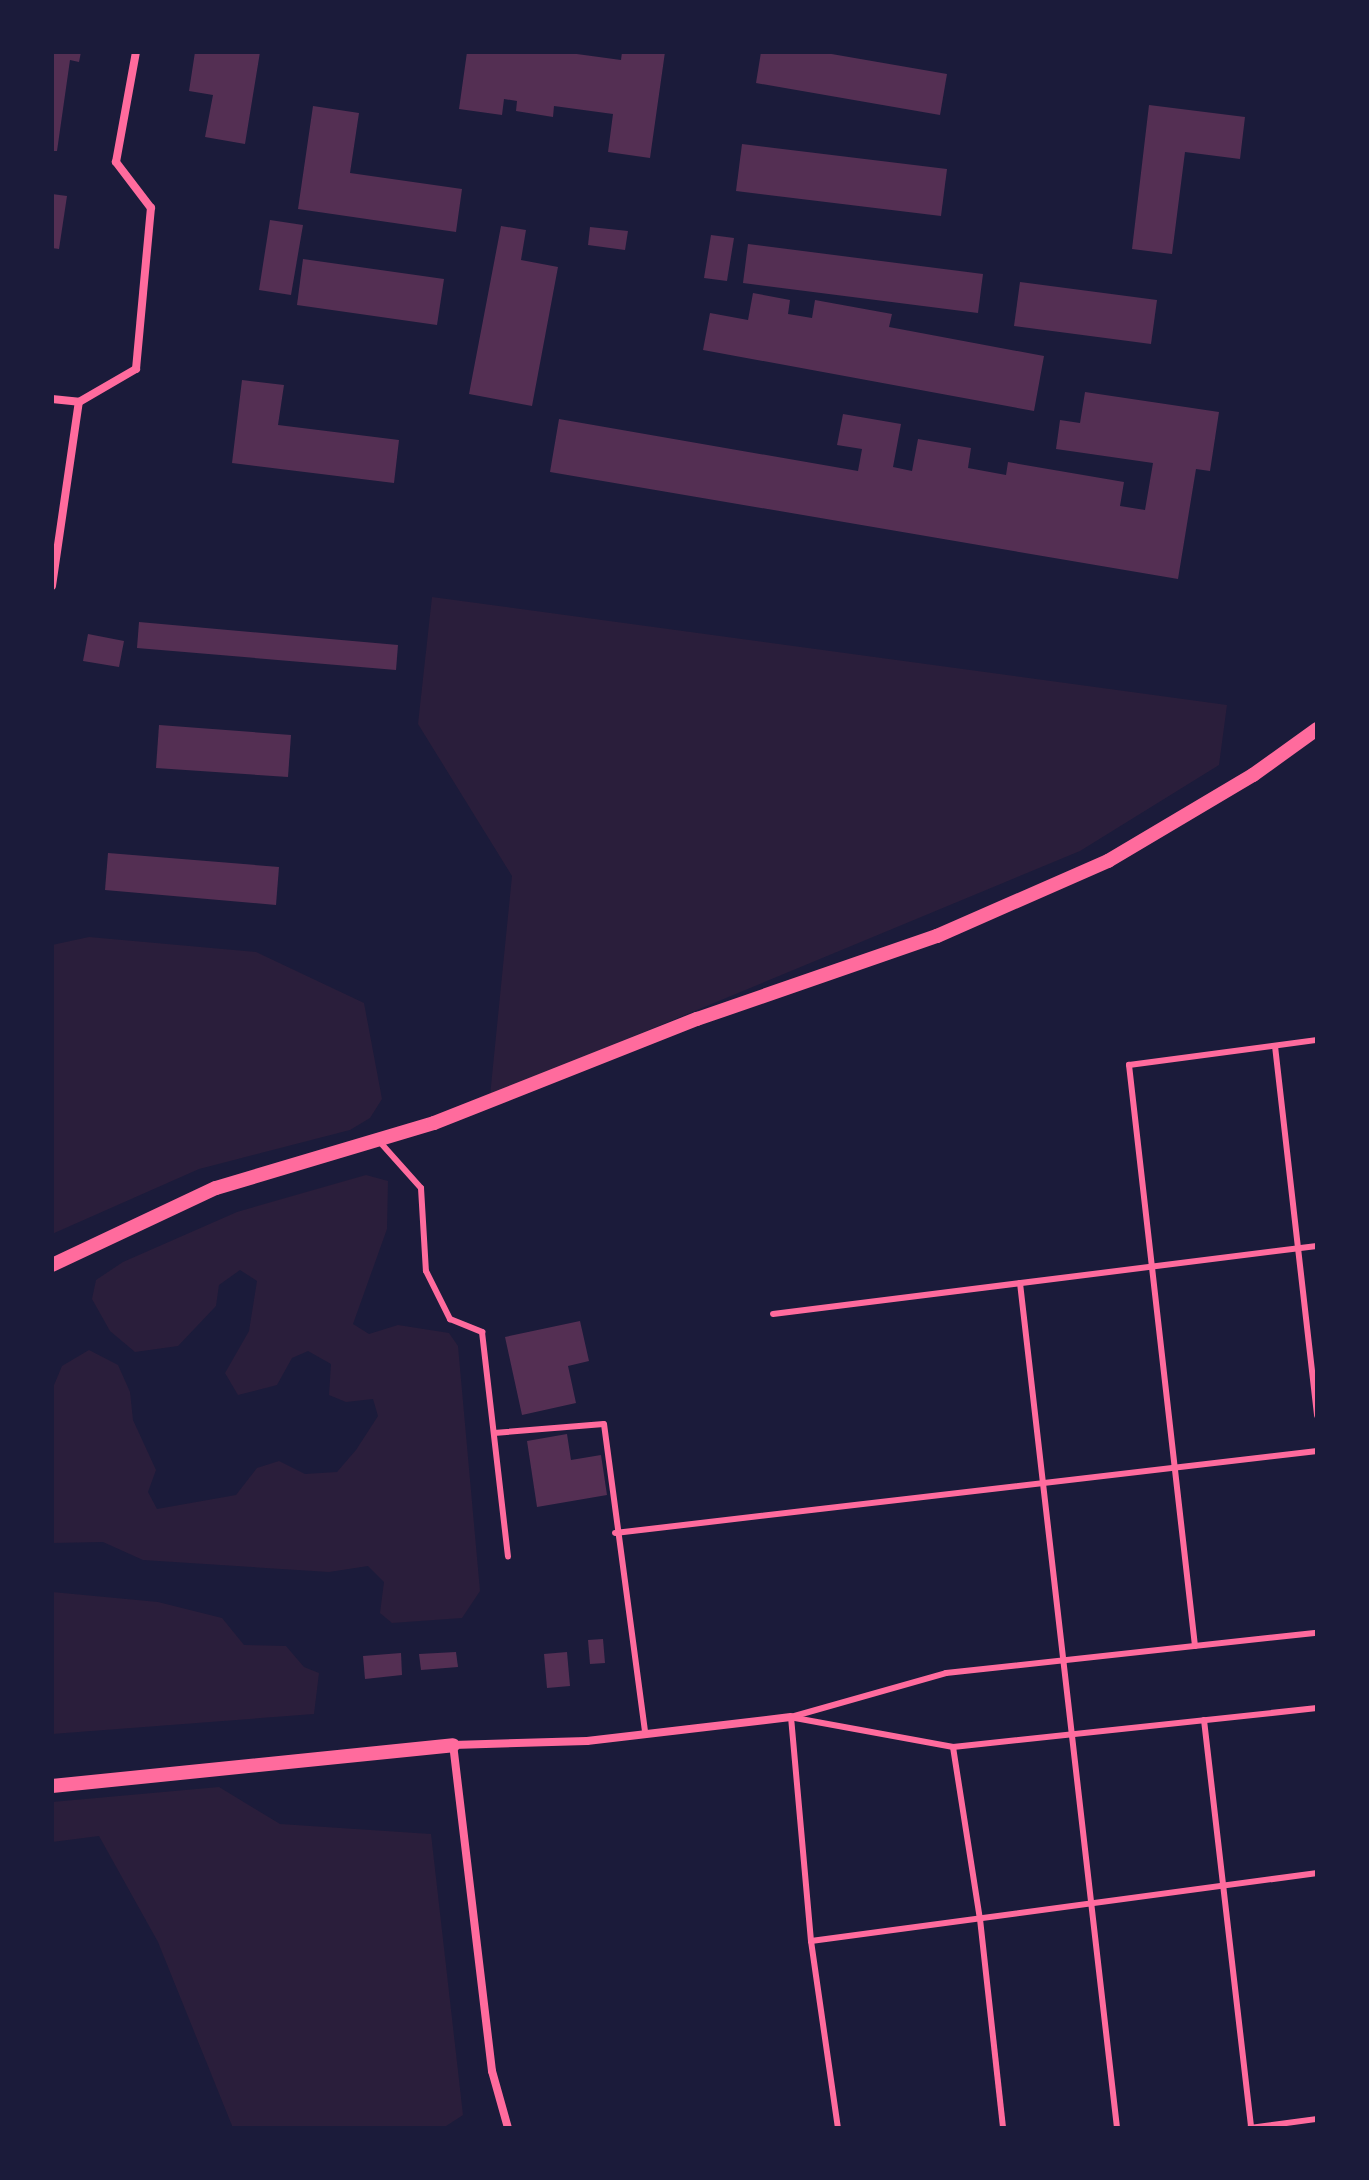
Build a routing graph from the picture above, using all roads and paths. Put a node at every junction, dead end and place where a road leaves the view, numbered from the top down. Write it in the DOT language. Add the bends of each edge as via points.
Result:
graph roads {
  1 [pos="136,52"];
  2 [pos="52,399"];
  3 [pos="79,402"];
  4 [pos="52,586"];
  5 [pos="1317,729"];
  6 [pos="1317,1040"];
  7 [pos="1275,1046"];
  8 [pos="378,1140"];
  9 [pos="1317,1246"];
  10 [pos="1298,1248"];
  11 [pos="52,1265"];
  12 [pos="1151,1267"];
  13 [pos="1020,1283"];
  14 [pos="773,1314"];
  15 [pos="1317,1416"];
  16 [pos="494,1433"];
  17 [pos="1317,1451"];
  18 [pos="1174,1468"];
  19 [pos="1043,1483"];
  20 [pos="615,1533"];
  21 [pos="508,1556"];
  22 [pos="1317,1633"];
  23 [pos="1195,1646"];
  24 [pos="1063,1661"];
  25 [pos="1317,1708"];
  26 [pos="791,1717"];
  27 [pos="1204,1720"];
  28 [pos="645,1733"];
  29 [pos="1072,1734"];
  30 [pos="453,1745"];
  31 [pos="953,1747"];
  32 [pos="52,1786"];
  33 [pos="1317,1873"];
  34 [pos="1223,1885"];
  35 [pos="1092,1906"];
  36 [pos="980,1919"];
  37 [pos="811,1941"];
  38 [pos="1317,2119"];
  39 [pos="508,2128"];
  40 [pos="838,2128"];
  41 [pos="1003,2128"];
  42 [pos="1117,2128"];
  43 [pos="1251,2128"];
  1 -- 3 [label="street" via="116,162 151,208 136,369"];
  2 -- 3 [label="street"];
  3 -- 4 [label="street"];
  5 -- 8 [label="street" via="1253,775 1108,861 937,936 697,1019"];
  6 -- 7 [label="lane"];
  7 -- 10 [label="lane"];
  7 -- 12 [label="lane" via="1129,1065"];
  8 -- 11 [label="street" via="216,1188"];
  8 -- 16 [label="lane" via="421,1188 426,1271 450,1319 482,1332"];
  9 -- 10 [label="lane"];
  10 -- 12 [label="lane"];
  10 -- 15 [label="lane"];
  12 -- 13 [label="lane"];
  12 -- 18 [label="lane"];
  13 -- 14 [label="lane"];
  13 -- 19 [label="lane"];
  16 -- 20 [label="lane" via="604,1424"];
  16 -- 21 [label="lane"];
  17 -- 18 [label="lane"];
  18 -- 19 [label="lane"];
  18 -- 23 [label="lane"];
  19 -- 20 [label="lane"];
  19 -- 24 [label="lane"];
  20 -- 28 [label="lane"];
  22 -- 23 [label="lane"];
  23 -- 24 [label="lane"];
  24 -- 26 [label="lane" via="946,1673"];
  24 -- 29 [label="lane"];
  25 -- 27 [label="lane"];
  26 -- 28 [label="street"];
  26 -- 31 [label="lane"];
  26 -- 37 [label="lane"];
  27 -- 29 [label="lane"];
  27 -- 34 [label="lane"];
  28 -- 30 [label="street" via="587,1741"];
  29 -- 31 [label="lane"];
  29 -- 35 [label="lane"];
  30 -- 32 [label="street"];
  30 -- 39 [label="street" via="492,2071"];
  31 -- 36 [label="lane"];
  33 -- 34 [label="lane"];
  34 -- 35 [label="lane"];
  34 -- 43 [label="lane"];
  35 -- 36 [label="lane"];
  35 -- 42 [label="lane"];
  36 -- 37 [label="lane"];
  36 -- 41 [label="lane"];
  37 -- 40 [label="lane"];
  38 -- 43 [label="lane"];
}
